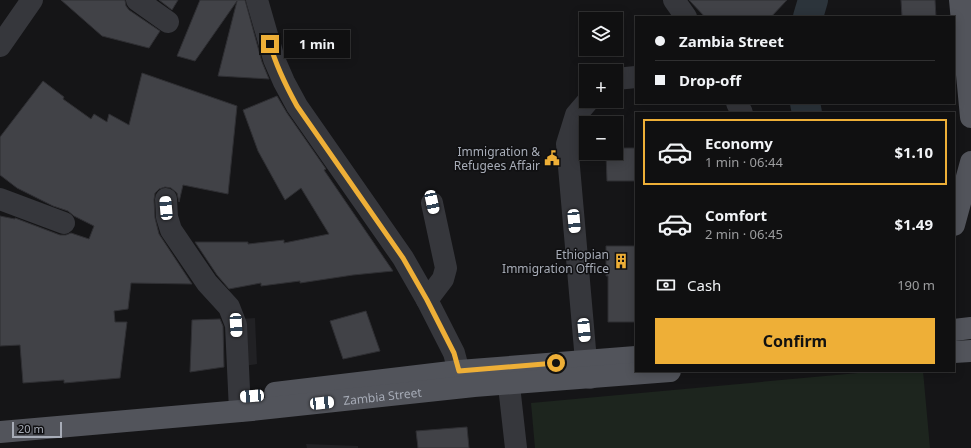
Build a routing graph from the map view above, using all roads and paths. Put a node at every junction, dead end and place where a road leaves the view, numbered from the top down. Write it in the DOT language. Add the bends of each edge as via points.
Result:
graph roads {
  1 [pos="32,0"];
  2 [pos="138,0"];
  3 [pos="257,0"];
  4 [pos="674,0"];
  5 [pos="960,0"];
  6 [pos="685,16"];
  7 [pos="168,22"];
  8 [pos="0,46"];
  9 [pos="635,77"];
  10 [pos="623,78"];
  11 [pos="582,108"];
  12 [pos="971,117"];
  13 [pos="971,162"];
  14 [pos="0,198"];
  15 [pos="166,199"];
  16 [pos="432,202"];
  17 [pos="955,221"];
  18 [pos="64,223"];
  19 [pos="427,300"];
  20 [pos="971,328"];
  21 [pos="955,330"];
  22 [pos="971,351"];
  23 [pos="955,352"];
  24 [pos="635,357"];
  25 [pos="588,369"];
  26 [pos="635,370"];
  27 [pos="508,376"];
  28 [pos="461,379"];
  29 [pos="240,404"];
  30 [pos="0,417"];
  31 [pos="0,432"];
  32 [pos="516,448"];
  1 -- 8 [label="street"];
  2 -- 7 [label="street"];
  3 -- 19 [label="street" via="274,59 297,106 403,258"];
  4 -- 6 [label="street"];
  5 -- 12 [label="main road"];
  9 -- 10 [label="street"];
  11 -- 25 [label="street" via="576,115 567,144"];
  13 -- 17 [label="main road"];
  14 -- 18 [label="street"];
  15 -- 29 [label="street" via="171,230 207,284 229,307 234,317"];
  16 -- 19 [label="street" via="446,268 443,279"];
  19 -- 28 [label="street" via="454,353"];
  20 -- 21 [label="main road"];
  22 -- 23 [label="main road"];
  24 -- 25 [label="main road, Zambia Street"];
  25 -- 26 [label="main road, Zambia Street"];
  25 -- 27 [label="main road, Zambia Street"];
  27 -- 28 [label="main road, Zambia Street"];
  27 -- 32 [label="street"];
  28 -- 29 [label="main road, Zambia Street"];
  29 -- 30 [label="main road, Zambia Street"];
  29 -- 31 [label="main road, Zambia Street"];
}
